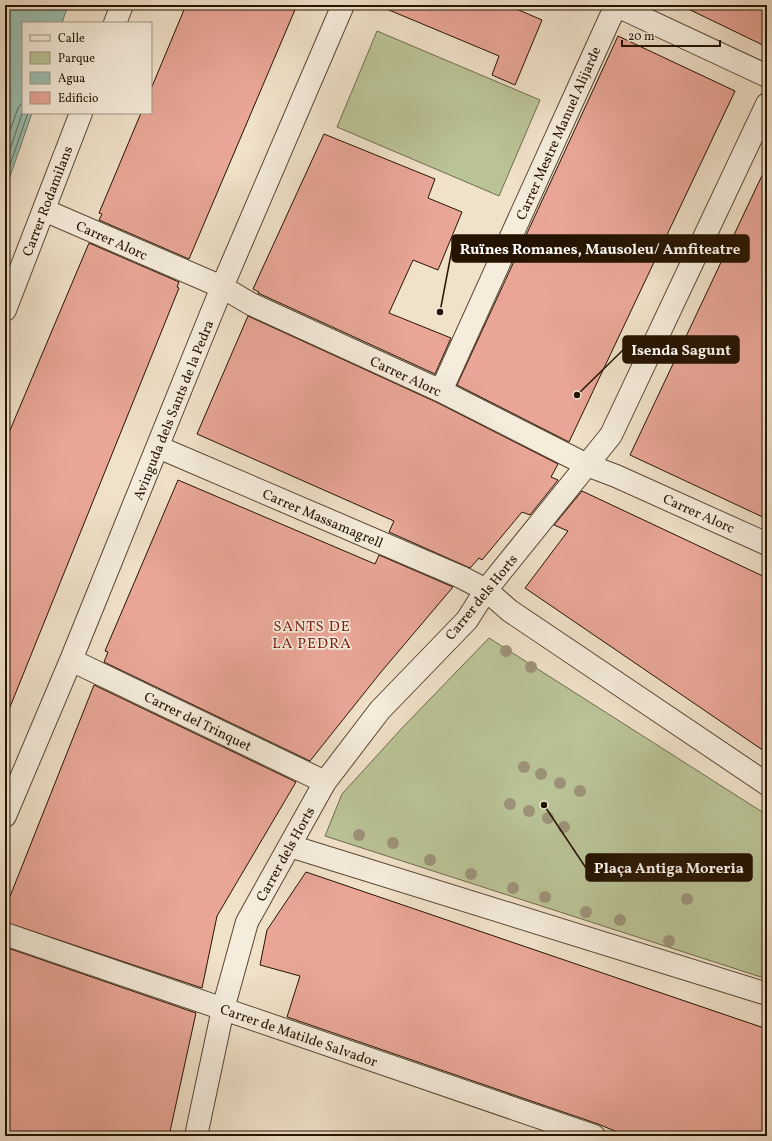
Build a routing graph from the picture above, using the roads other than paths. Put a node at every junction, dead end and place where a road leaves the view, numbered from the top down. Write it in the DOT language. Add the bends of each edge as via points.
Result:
graph roads {
  1 [pos="122,5"];
  2 [pos="343,5"];
  3 [pos="615,5"];
  4 [pos="115,22"];
  5 [pos="767,76"];
  6 [pos="767,104"];
  7 [pos="81,114"];
  8 [pos="44,210"];
  9 [pos="222,288"];
  10 [pos="5,310"];
  11 [pos="441,391"];
  12 [pos="158,447"];
  13 [pos="587,465"];
  14 [pos="767,544"];
  15 [pos="486,590"];
  16 [pos="71,660"];
  17 [pos="325,782"];
  18 [pos="767,784"];
  19 [pos="5,816"];
  20 [pos="290,846"];
  21 [pos="5,934"];
  22 [pos="767,994"];
  23 [pos="223,1009"];
  24 [pos="196,1136"];
  25 [pos="594,1136"];
  1 -- 4 [label="street"];
  2 -- 9 [label="street, Avinguda dels Sants de la Pedra"];
  3 -- 5 [label="street"];
  3 -- 11 [label="street, Carrer Mestre Manuel Alijarde"];
  6 -- 13 [label="street, Carrer dels Horts" via="611,435"];
  7 -- 8 [label="street, Carrer Rodamilans"];
  8 -- 9 [label="street, Carrer Alorc"];
  8 -- 10 [label="street, Carrer Rodamilans"];
  9 -- 11 [label="street, Carrer Alorc" via="251,304"];
  9 -- 12 [label="street, Avinguda dels Sants de la Pedra"];
  11 -- 13 [label="street, Carrer Alorc"];
  12 -- 15 [label="street, Carrer Massamagrell"];
  12 -- 16 [label="street, Avinguda dels Sants de la Pedra"];
  13 -- 14 [label="street, Carrer Alorc"];
  13 -- 15 [label="street, Carrer dels Horts"];
  15 -- 17 [label="street, Carrer dels Horts" via="467,620 380,710"];
  15 -- 18 [label="street, Carrer Massamagrell" via="510,611"];
  16 -- 17 [label="street, Carrer del Trinquet"];
  16 -- 19 [label="street, Avinguda dels Sants de la Pedra"];
  17 -- 20 [label="street, Carrer dels Horts"];
  20 -- 22 [label="street"];
  20 -- 23 [label="street, Carrer dels Horts" via="247,922"];
  21 -- 23 [label="street, Carrer de Matilde Salvador"];
  23 -- 24 [label="street, Carrer dels Horts"];
  23 -- 25 [label="street, Carrer de Matilde Salvador"];
}
